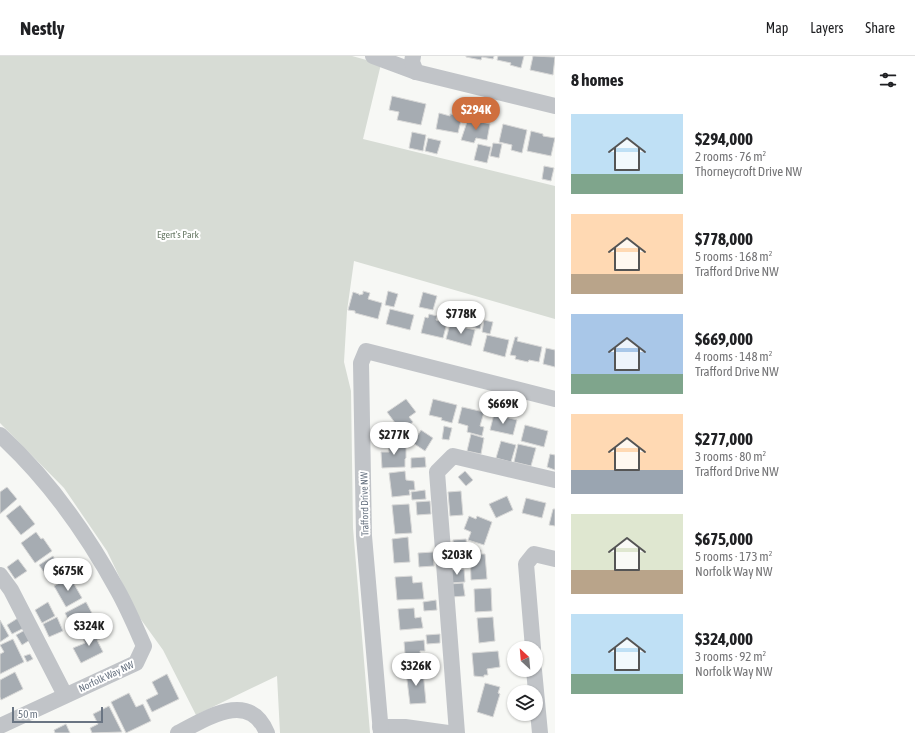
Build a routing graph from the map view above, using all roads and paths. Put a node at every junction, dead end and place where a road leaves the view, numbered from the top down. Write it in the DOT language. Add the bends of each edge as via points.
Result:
graph roads {
  1 [pos="373,56"];
  2 [pos="413,56"];
  3 [pos="416,72"];
  4 [pos="555,106"];
  5 [pos="555,399"];
  6 [pos="0,435"];
  7 [pos="555,480"];
  8 [pos="555,559"];
  9 [pos="0,575"];
  10 [pos="532,641"];
  11 [pos="535,677"];
  12 [pos="64,695"];
  13 [pos="0,726"];
  14 [pos="381,730"];
  15 [pos="178,733"];
  16 [pos="267,733"];
  17 [pos="448,733"];
  18 [pos="457,733"];
  19 [pos="540,733"];
  1 -- 3 [label="street"];
  2 -- 3 [label="street" via="412,62"];
  3 -- 4 [label="street"];
  5 -- 14 [label="street, Trafford Drive NW" via="366,351 361,363 364,536"];
  6 -- 12 [label="street, Norfolk Way NW" via="39,476 90,543 118,591 144,646 136,663"];
  7 -- 18 [label="street" via="453,456 437,472"];
  8 -- 10 [label="street" via="534,554 526,564"];
  9 -- 12 [label="street" via="11,590"];
  11 -- 19 [label="street"];
  12 -- 13 [label="street, Norfolk Way NW"];
  14 -- 17 [label="street" via="405,727"];
  15 -- 16 [label="street" via="221,712 233,709 256,716"];
}
